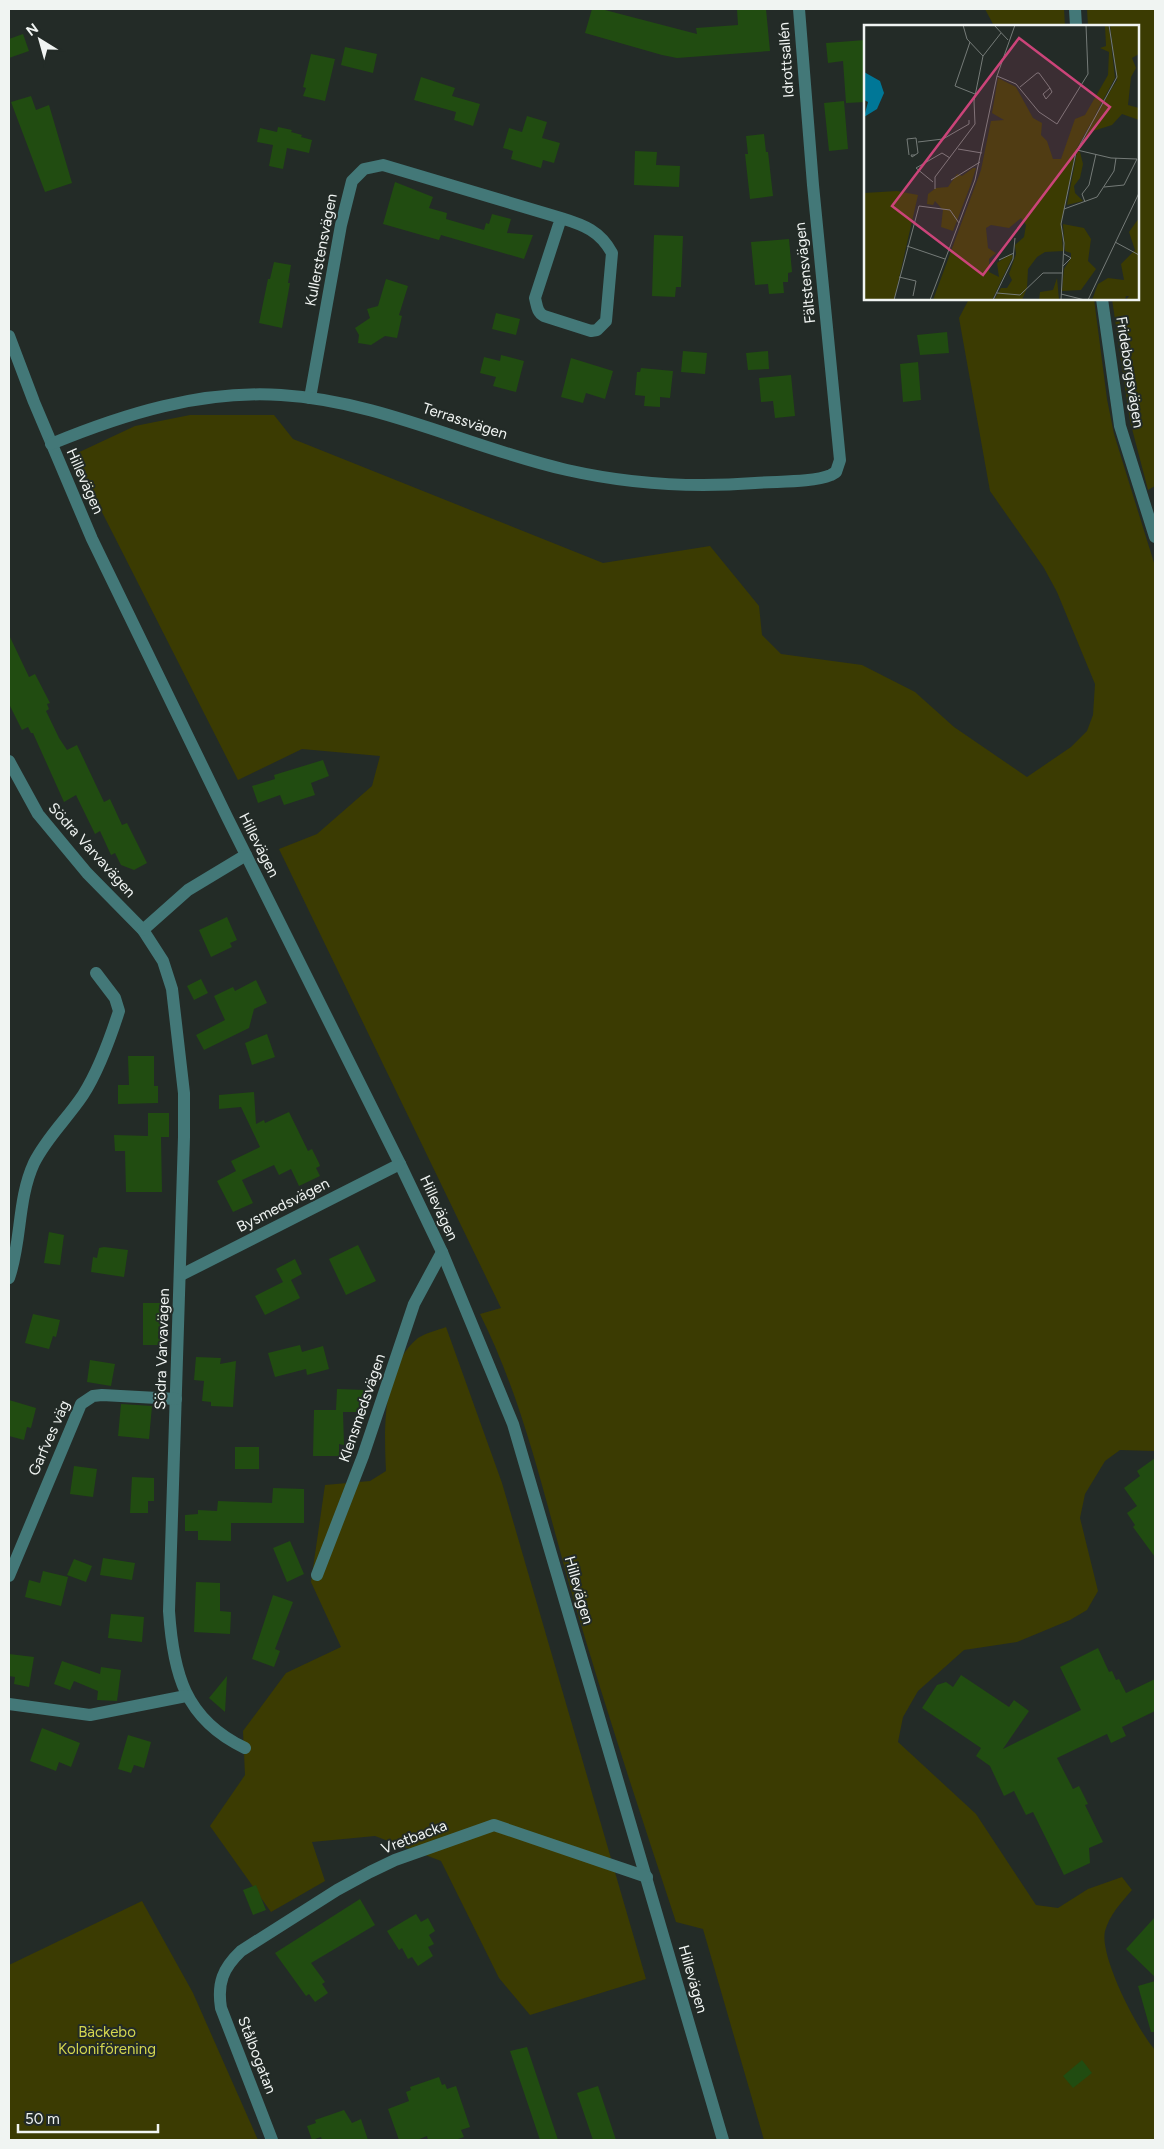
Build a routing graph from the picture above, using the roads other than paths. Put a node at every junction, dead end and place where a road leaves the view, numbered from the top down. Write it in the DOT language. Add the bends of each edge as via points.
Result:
graph roads {
  1 [pos="799,9"];
  2 [pos="1075,9"];
  3 [pos="1076,25"];
  4 [pos="806,108"];
  5 [pos="561,218"];
  6 [pos="1102,300"];
  7 [pos="9,336"];
  8 [pos="310,398"];
  9 [pos="837,434"];
  10 [pos="51,444"];
  11 [pos="1155,537"];
  12 [pos="9,761"];
  13 [pos="246,855"];
  14 [pos="143,930"];
  15 [pos="96,973"];
  16 [pos="400,1164"];
  17 [pos="442,1252"];
  18 [pos="181,1275"];
  19 [pos="9,1278"];
  20 [pos="176,1399"];
  21 [pos="317,1575"];
  22 [pos="9,1576"];
  23 [pos="186,1696"];
  24 [pos="9,1704"];
  25 [pos="245,1748"];
  26 [pos="647,1877"];
  27 [pos="221,1980"];
  28 [pos="272,2140"];
  29 [pos="723,2140"];
  1 -- 4 [label="street, Idrottsallén"];
  2 -- 3 [label="street"];
  4 -- 9 [label="street, Fältstensvägen"];
  5 -- 5 [label="street, Kullerstensvägen" via="585,225 598,234 612,253 606,321 597,330 544,316 537,307 535,298"];
  5 -- 8 [label="street, Kullerstensvägen" via="383,164 364,169 352,181 341,226"];
  6 -- 11 [label="street, Frideborgsvägen" via="1120,426"];
  7 -- 10 [label="street, Hillevägen"];
  8 -- 9 [label="street, Terrassvägen" via="384,412 566,470 615,479 680,485 715,486 826,477 836,472 839,466"];
  8 -- 10 [label="street, Terrassvägen" via="247,394 178,402 124,416"];
  10 -- 13 [label="street, Hillevägen" via="92,539"];
  12 -- 14 [label="street, Södra Varvavägen" via="38,814 52,832"];
  13 -- 14 [label="street" via="188,890"];
  13 -- 16 [label="street, Hillevägen"];
  14 -- 18 [label="street, Södra Varvavägen" via="169,974 184,1093"];
  15 -- 19 [label="street" via="115,998 119,1011 88,1087 52,1133 34,1165 22,1198"];
  16 -- 17 [label="street, Hillevägen"];
  16 -- 18 [label="street, Bysmedsvägen"];
  17 -- 21 [label="street, Klensmedsvägen" via="414,1304 363,1456"];
  17 -- 26 [label="street, Hillevägen" via="513,1424"];
  18 -- 20 [label="street, Södra Varvavägen"];
  20 -- 22 [label="street, Garfves väg" via="102,1395 93,1396 81,1404"];
  20 -- 23 [label="street, Södra Varvavägen" via="168,1611 173,1660"];
  23 -- 24 [label="street" via="90,1716"];
  23 -- 25 [label="street, Södra Varvavägen" via="215,1728"];
  26 -- 27 [label="street, Vretbacka" via="494,1825 395,1860 336,1890 241,1951 228,1963"];
  26 -- 29 [label="street, Hillevägen"];
  27 -- 28 [label="street, Stålbogatan" via="221,2008"];
}
